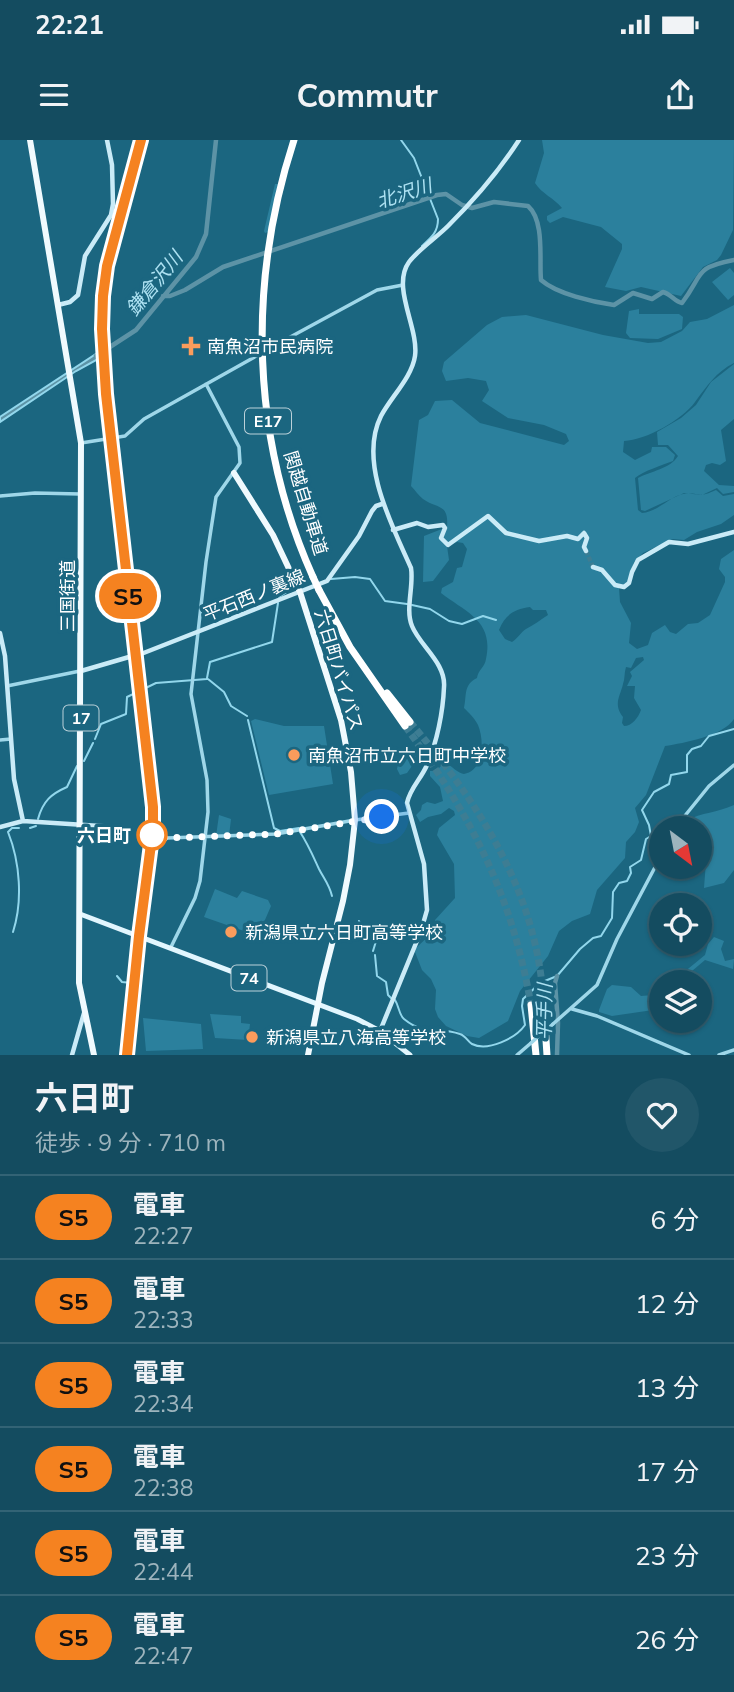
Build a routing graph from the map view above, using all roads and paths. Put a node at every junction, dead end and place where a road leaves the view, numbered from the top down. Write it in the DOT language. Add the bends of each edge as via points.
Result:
graph roads {
  1 [pos="30,140"];
  2 [pos="107,140"];
  3 [pos="296,140"];
  4 [pos="519,140"];
  5 [pos="403,285"];
  6 [pos="58,305"];
  7 [pos="270,348"];
  8 [pos="260,354"];
  9 [pos="206,384"];
  10 [pos="81,443"];
  11 [pos="234,473"];
  12 [pos="82,494"];
  13 [pos="0,496"];
  14 [pos="382,504"];
  15 [pos="393,530"];
  16 [pos="734,532"];
  17 [pos="586,551"];
  18 [pos="593,567"];
  19 [pos="300,593"];
  20 [pos="198,632"];
  21 [pos="0,633"];
  22 [pos="141,654"];
  23 [pos="129,657"];
  24 [pos="81,671"];
  25 [pos="7,686"];
  26 [pos="407,724"];
  27 [pos="11,739"];
  28 [pos="0,740"];
  29 [pos="734,765"];
  30 [pos="409,813"];
  31 [pos="685,816"];
  32 [pos="355,820"];
  33 [pos="23,821"];
  34 [pos="80,825"];
  35 [pos="0,827"];
  36 [pos="131,828"];
  37 [pos="205,836"];
  38 [pos="166,838"];
  39 [pos="649,879"];
  40 [pos="80,914"];
  41 [pos="172,947"];
  42 [pos="543,994"];
  43 [pos="317,1004"];
  44 [pos="531,1005"];
  45 [pos="572,1009"];
  46 [pos="84,1013"];
  47 [pos="380,1031"];
  48 [pos="79,1035"];
  49 [pos="90,1035"];
  50 [pos="734,1049"];
  51 [pos="72,1055"];
  52 [pos="94,1055"];
  53 [pos="308,1055"];
  54 [pos="410,1055"];
  55 [pos="517,1055"];
  56 [pos="536,1055"];
  57 [pos="547,1055"];
  58 [pos="689,1055"];
  59 [pos="719,1055"];
  1 -- 6 [label="highway, 三国街道 / 17"];
  2 -- 6 [label="main road" via="112,165 111,215 85,256 78,295"];
  3 -- 26 [label="highway, 関越自動車道 / E17, bridge" via="277,201 268,257 265,336 270,412 288,499 315,576 363,660"];
  4 -- 5 [label="main road" via="463,210 408,263"];
  5 -- 7 [label="street" via="377,290"];
  5 -- 14 [label="main road" via="415,356 374,434"];
  6 -- 10 [label="highway, 三国街道 / 17"];
  8 -- 9 [label="street"];
  9 -- 10 [label="street" via="144,419 125,436"];
  9 -- 11 [label="street" via="239,447 240,463"];
  10 -- 12 [label="highway, 三国街道 / 17"];
  11 -- 19 [label="highway, 六日町バイパス" via="274,535"];
  11 -- 20 [label="street" via="216,497"];
  12 -- 13 [label="street"];
  12 -- 24 [label="highway, 三国街道 / 17"];
  14 -- 15 [label="main road"];
  14 -- 19 [label="main road, 平石西ノ裏線" via="372,511 327,580"];
  15 -- 17 [label="main road" via="417,523 443,525 441,538 448,545 488,516 506,533 539,541 567,536 578,539 584,533"];
  15 -- 30 [label="main road" via="411,568 412,627 444,681 436,738 427,766 409,794"];
  16 -- 18 [label="main road" via="688,544 669,542 638,559 624,587"];
  19 -- 20 [label="main road, 平石西ノ裏線"];
  19 -- 32 [label="highway, 六日町バイパス" via="345,737"];
  20 -- 22 [label="main road, 平石西ノ裏線"];
  20 -- 37 [label="street" via="192,708 207,780"];
  21 -- 25 [label="main road"];
  23 -- 24 [label="main road"];
  24 -- 25 [label="street"];
  24 -- 34 [label="highway, 三国街道 / 17"];
  25 -- 27 [label="main road"];
  27 -- 28 [label="street"];
  27 -- 33 [label="main road"];
  29 -- 31 [label="street"];
  30 -- 32 [label="street"];
  30 -- 47 [label="main road" via="424,864 426,910"];
  32 -- 37 [label="street" via="281,833"];
  32 -- 43 [label="highway, 六日町バイパス" via="347,884"];
  33 -- 34 [label="main road"];
  33 -- 35 [label="main road"];
  34 -- 36 [label="main road"];
  34 -- 40 [label="highway, 三国街道 / 17"];
  37 -- 38 [label="street"];
  37 -- 41 [label="street" via="195,898"];
  39 -- 45 [label="street" via="597,985"];
  40 -- 41 [label="main road, 74"];
  40 -- 46 [label="highway, 三国街道 / 17" via="79,983"];
  41 -- 43 [label="main road, 74"];
  42 -- 57 [label="highway"];
  43 -- 47 [label="main road, 74"];
  43 -- 53 [label="highway, 六日町バイパス"];
  44 -- 56 [label="highway"];
  45 -- 55 [label="street, bridge"];
  45 -- 58 [label="street"];
  46 -- 48 [label="main road"];
  46 -- 49 [label="highway, 三国街道 / 17"];
  47 -- 54 [label="main road, 74"];
  48 -- 49 [label="main road"];
  48 -- 51 [label="main road"];
  49 -- 52 [label="highway, 三国街道 / 17"];
  50 -- 59 [label="street"];
}
